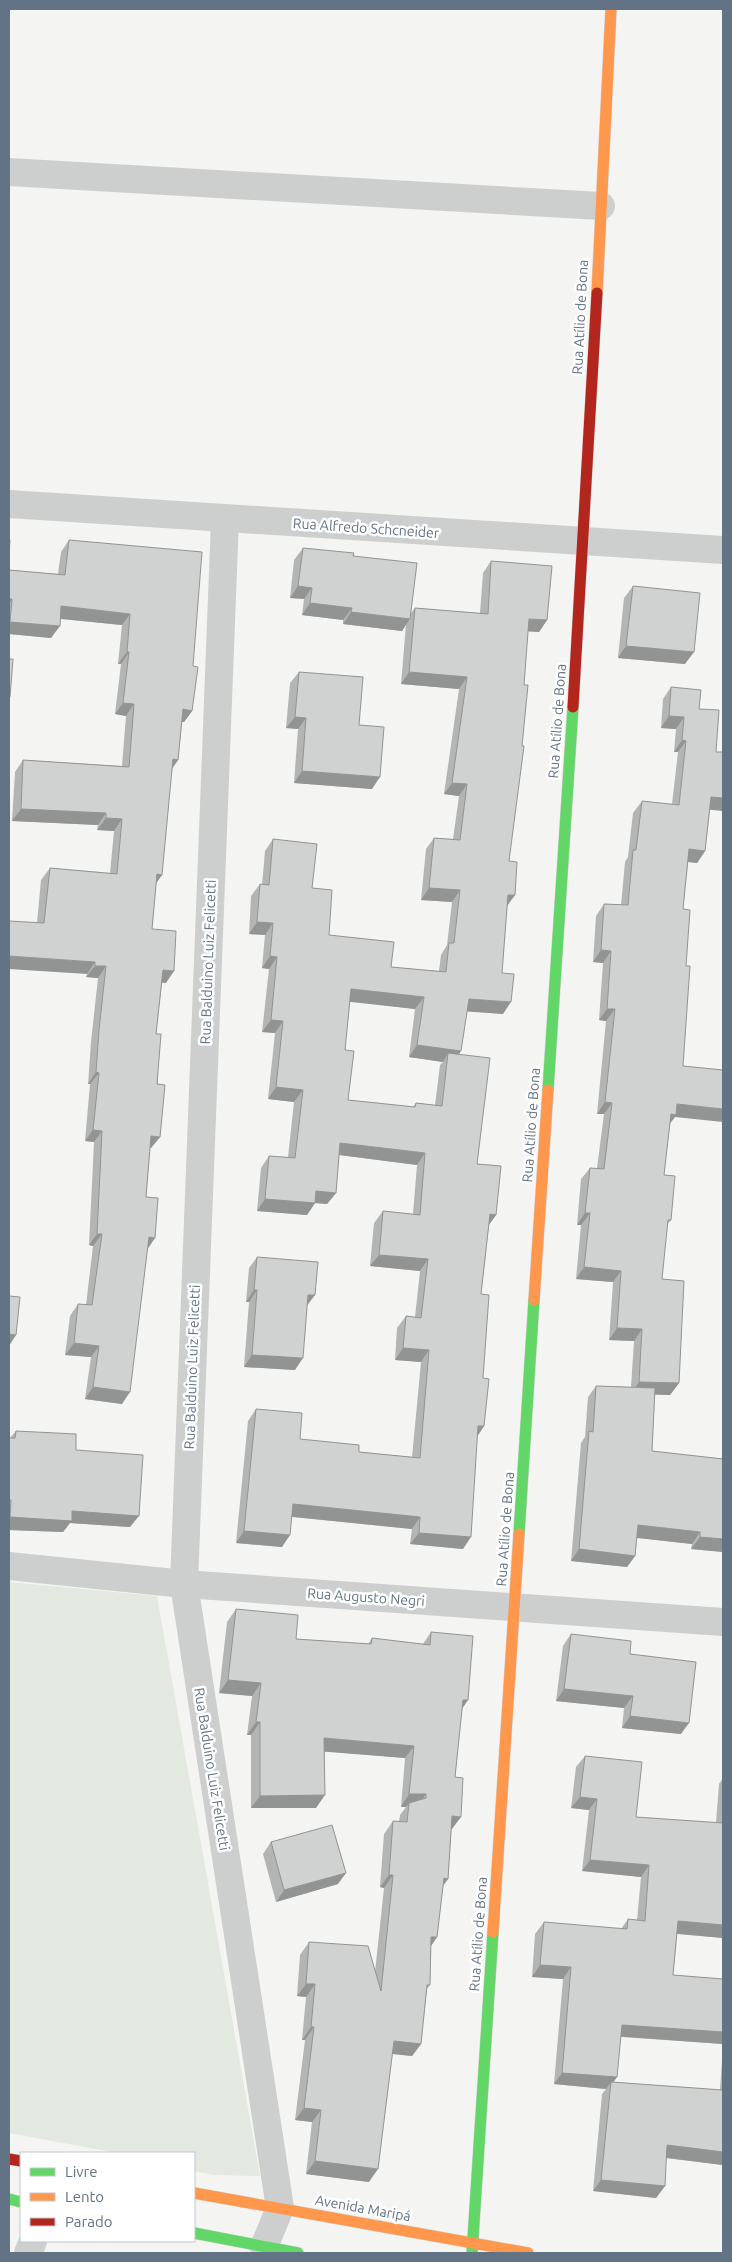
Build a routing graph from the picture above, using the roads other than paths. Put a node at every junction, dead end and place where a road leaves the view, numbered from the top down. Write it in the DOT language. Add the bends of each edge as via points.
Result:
graph roads {
  1 [pos="611,9"];
  2 [pos="9,172"];
  3 [pos="601,206"];
  4 [pos="9,504"];
  5 [pos="225,519"];
  6 [pos="584,542"];
  7 [pos="723,550"];
  8 [pos="9,1566"];
  9 [pos="184,1584"];
  10 [pos="514,1607"];
  11 [pos="723,1622"];
  12 [pos="195,2193"];
  13 [pos="280,2208"];
  14 [pos="195,2234"];
  15 [pos="264,2247"];
  16 [pos="473,2248"];
  17 [pos="298,2253"];
  18 [pos="528,2253"];
  1 -- 3 [label="street, Rua Atílio de Bona"];
  2 -- 3 [label="street"];
  3 -- 6 [label="street, Rua Atílio de Bona"];
  4 -- 5 [label="street, Rua Alfredo Schcneider"];
  5 -- 6 [label="street, Rua Alfredo Schcneider"];
  5 -- 9 [label="street, Rua Balduino Luiz Felicetti"];
  6 -- 7 [label="street, Rua Alfredo Schcneider"];
  6 -- 10 [label="street, Rua Atílio de Bona"];
  8 -- 9 [label="street, Rua Augusto Negri"];
  9 -- 10 [label="street, Rua Augusto Negri"];
  9 -- 13 [label="street, Rua Balduino Luiz Felicetti"];
  10 -- 11 [label="street, Rua Augusto Negri"];
  10 -- 16 [label="street, Rua Atílio de Bona"];
  12 -- 13 [label="street, Avenida Maripá"];
  13 -- 15 [label="street"];
  13 -- 16 [label="street, Avenida Maripá"];
  14 -- 15 [label="street"];
  15 -- 17 [label="street"];
  16 -- 18 [label="street, Avenida Maripá"];
}
